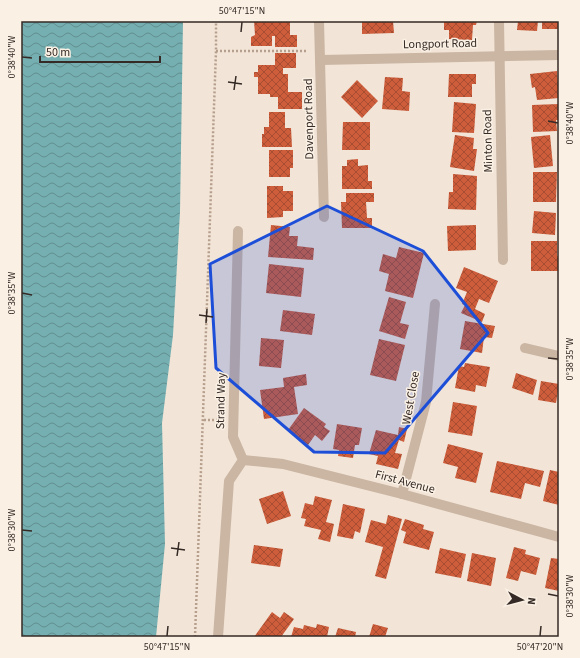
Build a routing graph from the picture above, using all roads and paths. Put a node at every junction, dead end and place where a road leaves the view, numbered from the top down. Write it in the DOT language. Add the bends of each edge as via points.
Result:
graph roads {
  1 [pos="216,21"];
  2 [pos="320,21"];
  3 [pos="499,21"];
  4 [pos="216,51"];
  5 [pos="559,55"];
  6 [pos="320,56"];
  7 [pos="500,56"];
  8 [pos="324,217"];
  9 [pos="238,231"];
  10 [pos="503,260"];
  11 [pos="435,304"];
  12 [pos="525,348"];
  13 [pos="559,356"];
  14 [pos="204,420"];
  15 [pos="233,420"];
  16 [pos="243,460"];
  17 [pos="402,494"];
  18 [pos="559,537"];
  19 [pos="195,637"];
  20 [pos="218,637"];
  1 -- 4 [label="path"];
  2 -- 6 [label="street, Davenport Road"];
  3 -- 7 [label="street, Minton Road"];
  4 -- 6 [label="path"];
  4 -- 14 [label="path"];
  5 -- 7 [label="street, Longport Road"];
  6 -- 7 [label="street, Longport Road"];
  6 -- 8 [label="street, Davenport Road"];
  7 -- 10 [label="street, Minton Road"];
  9 -- 15 [label="street, Strand Way"];
  11 -- 17 [label="street, West Close" via="426,402"];
  12 -- 13 [label="street"];
  14 -- 15 [label="path"];
  14 -- 19 [label="path"];
  15 -- 16 [label="street, Strand Way" via="233,437"];
  16 -- 17 [label="street, First Avenue" via="283,464"];
  16 -- 20 [label="street" via="229,481"];
  17 -- 18 [label="street, First Avenue"];
}
